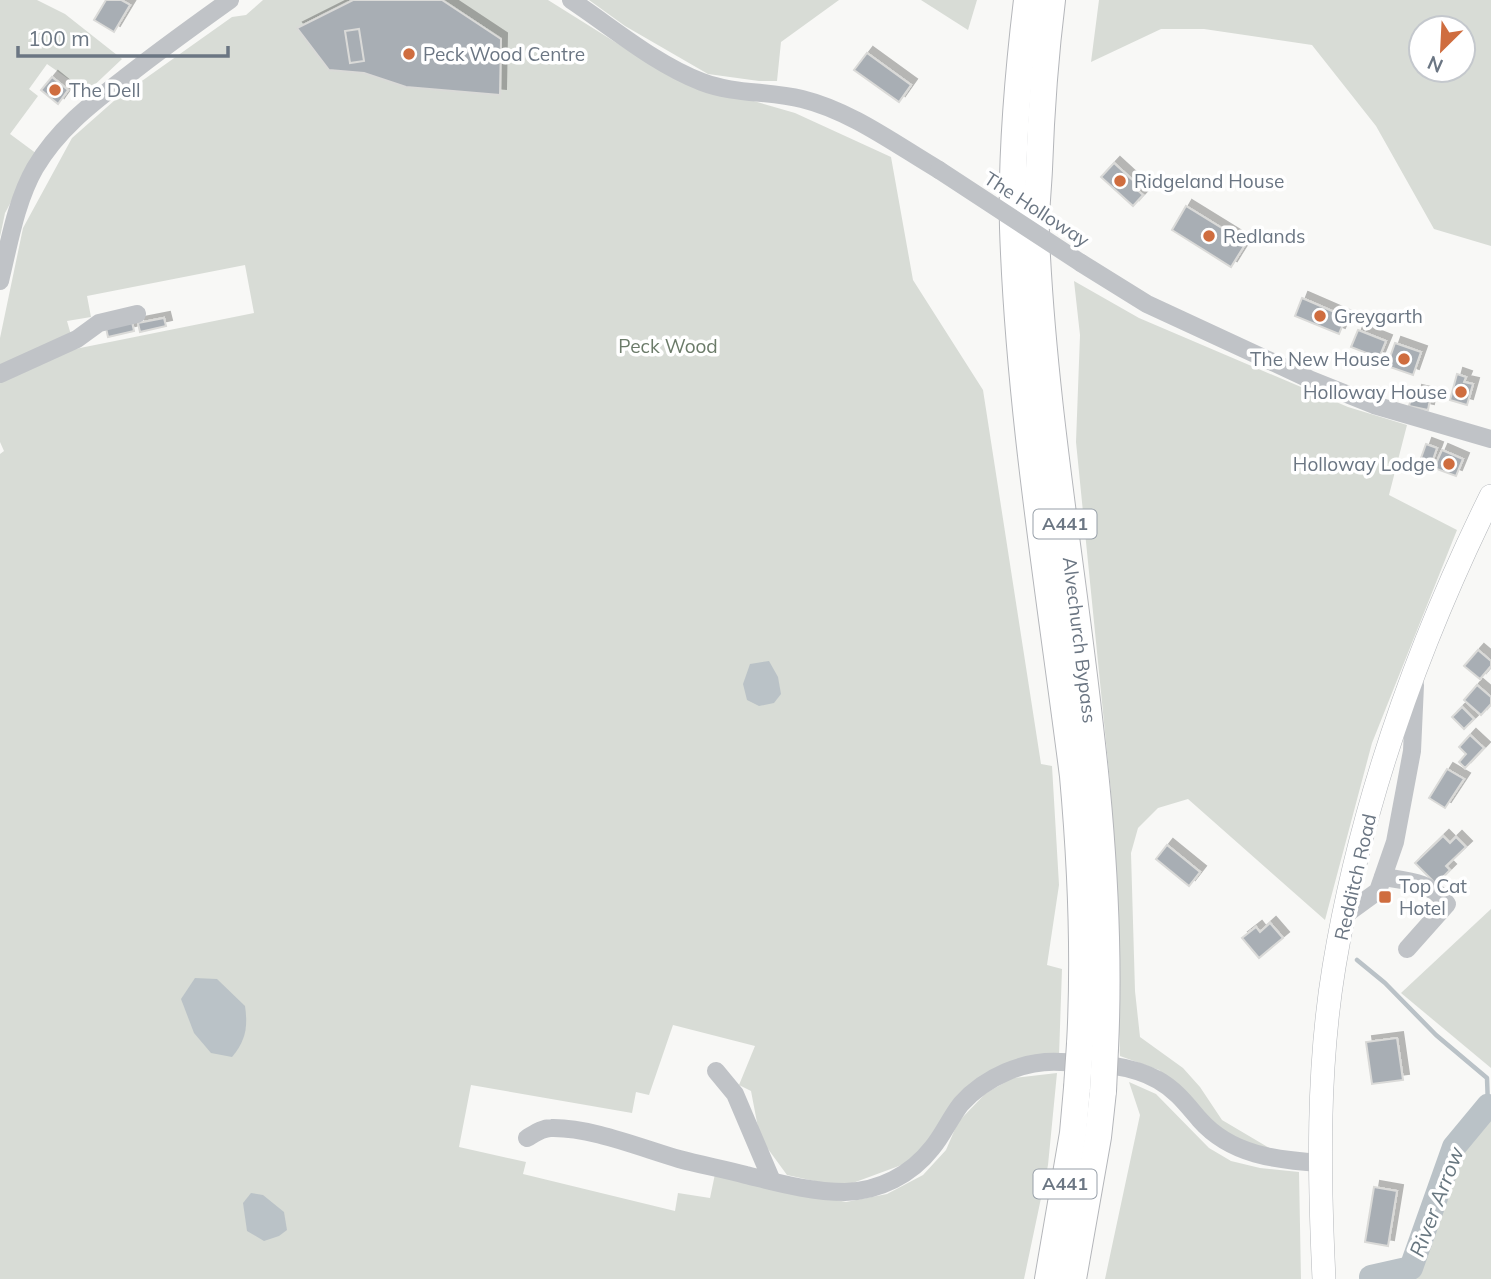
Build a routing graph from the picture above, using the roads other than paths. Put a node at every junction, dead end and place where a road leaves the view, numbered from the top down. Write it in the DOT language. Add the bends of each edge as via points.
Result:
graph roads {
  1 [pos="230,0"];
  2 [pos="571,0"];
  3 [pos="1027,0"];
  4 [pos="1052,0"];
  5 [pos="0,281"];
  6 [pos="137,314"];
  7 [pos="0,374"];
  8 [pos="1491,439"];
  9 [pos="1491,496"];
  10 [pos="1415,674"];
  11 [pos="1383,877"];
  12 [pos="1345,915"];
  13 [pos="1407,949"];
  14 [pos="1093,1046"];
  15 [pos="716,1071"];
  16 [pos="1090,1089"];
  17 [pos="527,1138"];
  18 [pos="1321,1163"];
  19 [pos="772,1181"];
  20 [pos="1048,1279"];
  21 [pos="1073,1279"];
  22 [pos="1324,1279"];
  1 -- 5 [label="street" via="80,112 57,137 23,196"];
  2 -- 8 [label="street, The Holloway, bridge" via="702,82 802,99 870,128 1147,304 1374,405"];
  3 -- 14 [label="highway, Alvechurch Bypass / A441" via="1017,82 1013,226 1023,388 1073,776 1084,979"];
  4 -- 14 [label="highway, Alvechurch Bypass / A441" via="1042,83 1036,235 1047,389 1097,779 1108,985"];
  6 -- 7 [label="street" via="99,323 77,339"];
  9 -- 10 [label="main road, Redditch Road" via="1455,568"];
  10 -- 11 [label="street" via="1412,751 1395,842"];
  10 -- 12 [label="main road, Redditch Road" via="1367,818"];
  11 -- 12 [label="street" via="1378,891"];
  11 -- 13 [label="street" via="1426,885 1447,904"];
  12 -- 18 [label="main road, Redditch Road" via="1328,1030"];
  14 -- 16 [label="highway, Alvechurch Bypass / A441, bridge"];
  15 -- 19 [label="street" via="739,1102"];
  16 -- 20 [label="highway, Alvechurch Bypass / A441" via="1073,1133"];
  16 -- 21 [label="highway, Alvechurch Bypass / A441" via="1098,1137"];
  17 -- 19 [label="street" via="548,1128 581,1132"];
  18 -- 19 [label="street" via="1269,1158 1232,1145 1210,1130 1171,1088 1149,1075 1125,1068 1057,1062 1009,1071 977,1089 960,1105 933,1148 906,1173 889,1181 872,1188 830,1192"];
  18 -- 22 [label="main road, Redditch Road"];
}
